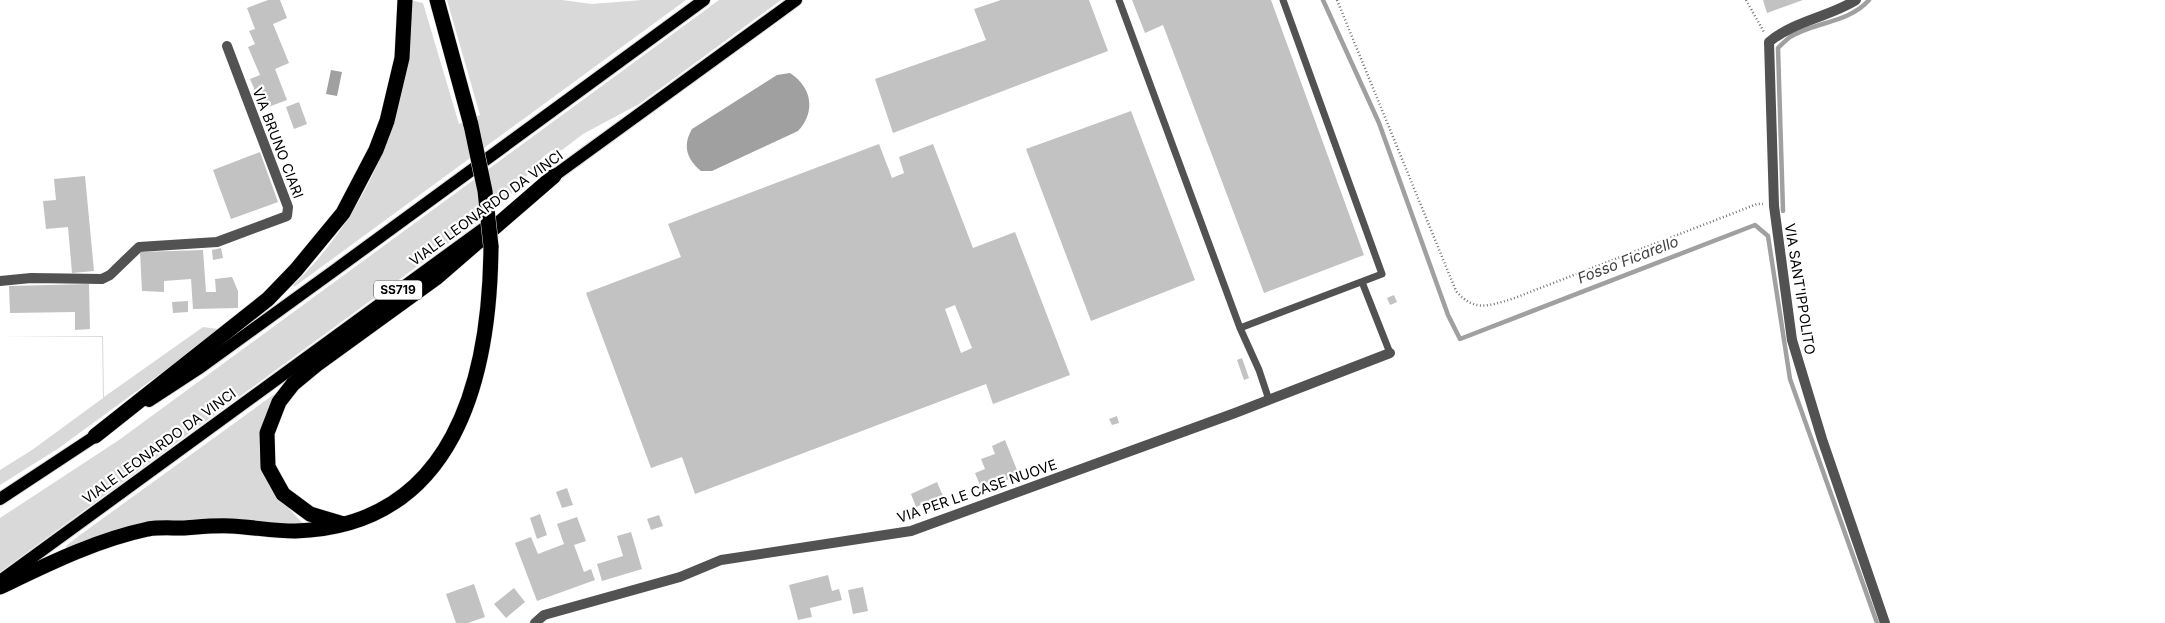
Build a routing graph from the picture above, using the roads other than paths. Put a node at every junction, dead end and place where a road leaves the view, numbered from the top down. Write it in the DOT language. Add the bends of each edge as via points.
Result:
graph roads {
  1 [pos="405,0"];
  2 [pos="437,0"];
  3 [pos="704,0"];
  4 [pos="796,0"];
  5 [pos="1119,0"];
  6 [pos="1282,0"];
  7 [pos="1856,0"];
  8 [pos="227,46"];
  9 [pos="554,176"];
  10 [pos="0,281"];
  11 [pos="1362,282"];
  12 [pos="1240,328"];
  13 [pos="1390,353"];
  14 [pos="1269,400"];
  15 [pos="95,436"];
  16 [pos="0,499"];
  17 [pos="346,525"];
  18 [pos="0,581"];
  19 [pos="0,586"];
  20 [pos="535,623"];
  21 [pos="1885,623"];
  1 -- 15 [label="highway" via="402,58 387,121 376,150 343,213 262,305"];
  2 -- 17 [label="highway, bridge" via="471,125 485,192 491,246 483,351 472,391 443,454 399,500"];
  3 -- 15 [label="main road" via="209,361"];
  4 -- 9 [label="main road, VIALE LEONARDO DA VINCI / SS719"];
  5 -- 12 [label="lane"];
  6 -- 11 [label="lane" via="1382,274"];
  7 -- 21 [label="street, VIA SANT'IPPOLITO" via="1832,14 1782,32 1770,42 1770,131 1774,206 1792,340"];
  8 -- 10 [label="street, VIA BRUNO CIARI" via="288,207 287,216 217,242 139,247 102,279"];
  9 -- 17 [label="highway" via="436,278 316,365 293,384 279,402 267,433 268,467 284,494 310,514"];
  9 -- 18 [label="main road, VIALE LEONARDO DA VINCI / SS719"];
  11 -- 12 [label="lane"];
  11 -- 13 [label="lane"];
  12 -- 14 [label="lane"];
  13 -- 14 [label="street, VIA PER LE CASE NUOVE"];
  14 -- 20 [label="street, VIA PER LE CASE NUOVE" via="911,531 721,560 680,577 544,615"];
  15 -- 16 [label="main road"];
  17 -- 19 [label="highway" via="295,531 229,526 150,529 65,556"];
}
